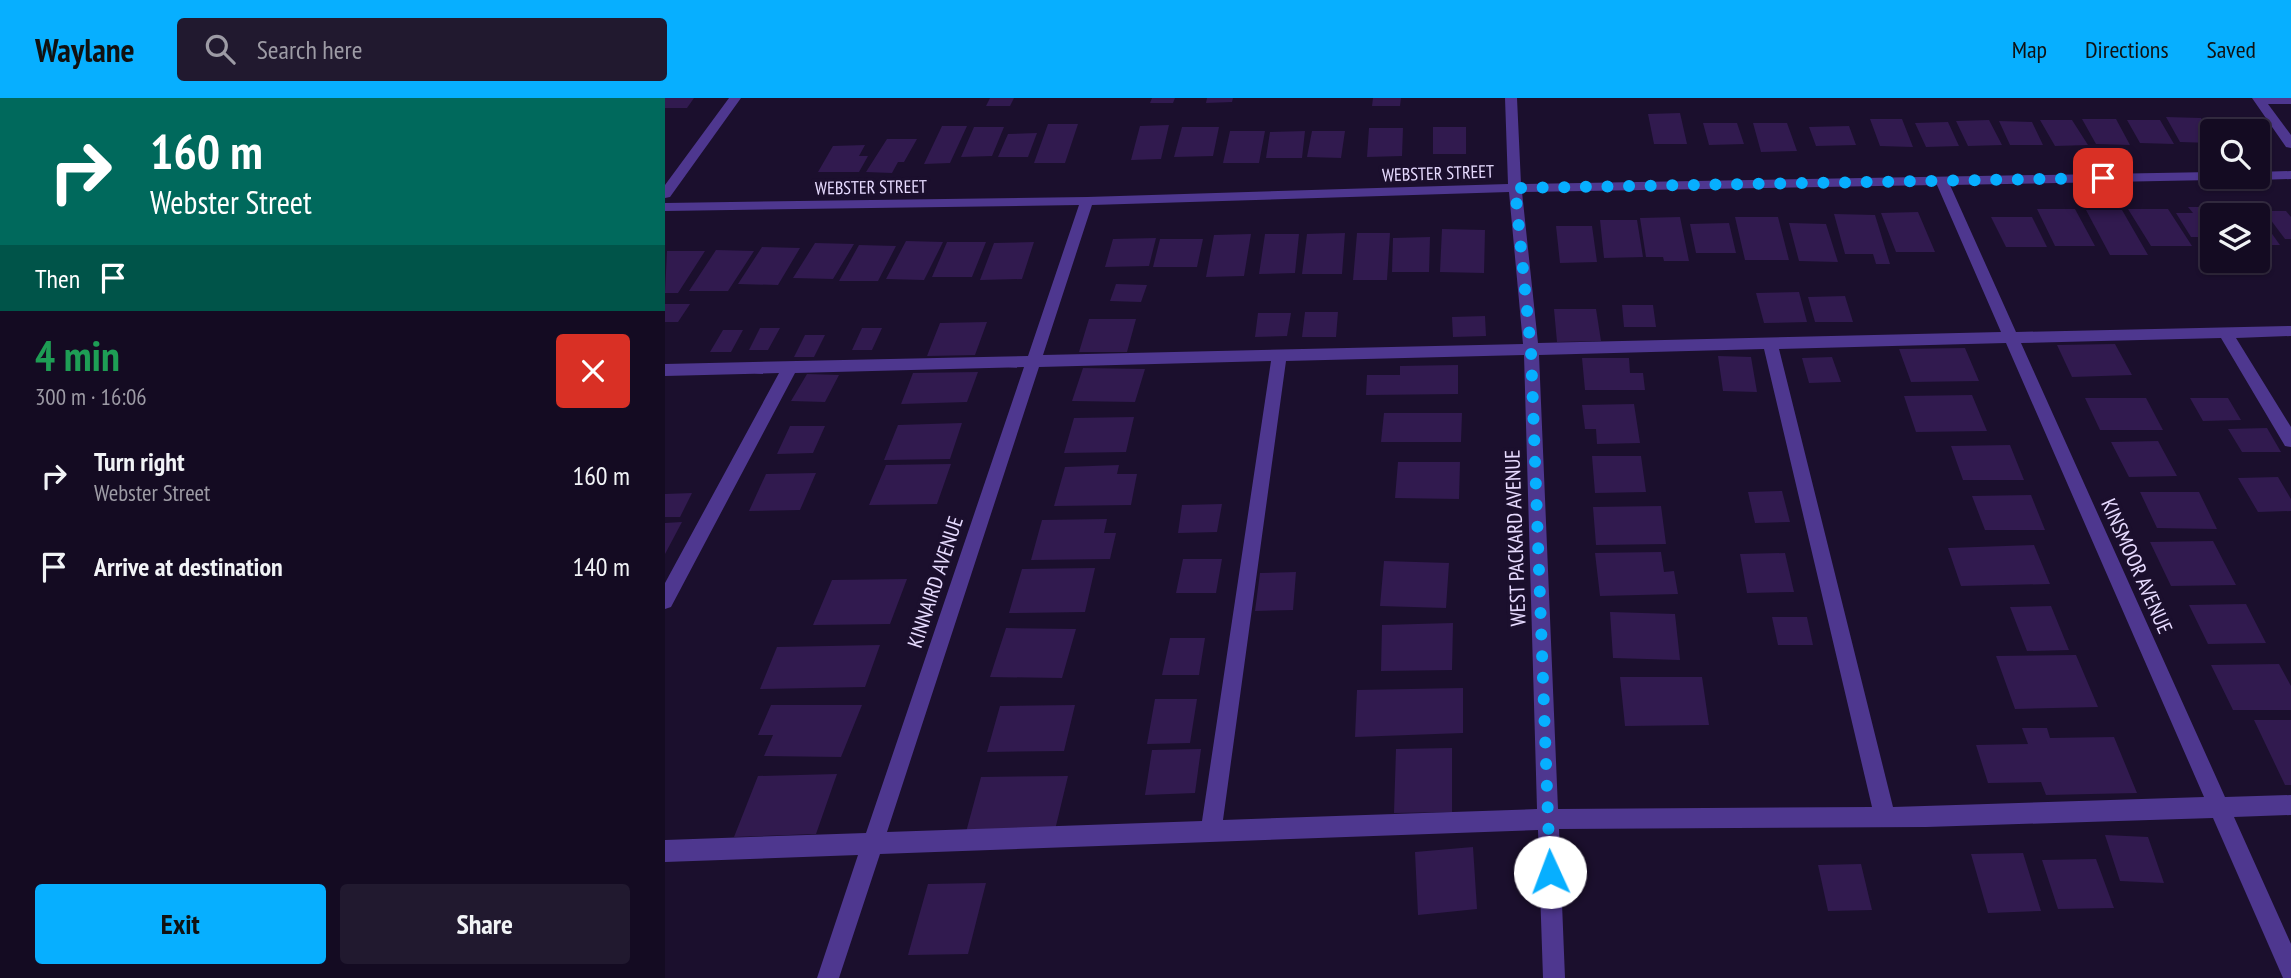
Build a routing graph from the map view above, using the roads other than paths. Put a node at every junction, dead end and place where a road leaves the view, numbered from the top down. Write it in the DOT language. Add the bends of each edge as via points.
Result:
graph roads {
  1 [pos="735,98"];
  2 [pos="1511,98"];
  3 [pos="2259,99"];
  4 [pos="2291,100"];
  5 [pos="2291,144"];
  6 [pos="2291,175"];
  7 [pos="2200,176"];
  8 [pos="2270,176"];
  9 [pos="1941,180"];
  10 [pos="1515,188"];
  11 [pos="665,194"];
  12 [pos="1087,201"];
  13 [pos="665,207"];
  14 [pos="2291,331"];
  15 [pos="2225,332"];
  16 [pos="2011,338"];
  17 [pos="1770,344"];
  18 [pos="1531,351"];
  19 [pos="1279,356"];
  20 [pos="1033,361"];
  21 [pos="790,367"];
  22 [pos="665,370"];
  23 [pos="2291,441"];
  24 [pos="665,601"];
  25 [pos="2291,805"];
  26 [pos="2218,807"];
  27 [pos="1885,817"];
  28 [pos="1548,819"];
  29 [pos="1211,830"];
  30 [pos="871,845"];
  31 [pos="665,851"];
  32 [pos="2291,970"];
  33 [pos="828,978"];
  34 [pos="1554,978"];
  1 -- 11 [label="street"];
  2 -- 10 [label="street, WEST PACKARD AVENUE"];
  3 -- 4 [label="street"];
  3 -- 5 [label="street"];
  6 -- 8 [label="street"];
  7 -- 9 [label="street, WEBSTER STREET"];
  9 -- 10 [label="street, WEBSTER STREET"];
  9 -- 16 [label="street, KINSMOOR AVENUE"];
  10 -- 12 [label="street, WEBSTER STREET"];
  10 -- 18 [label="street, WEST PACKARD AVENUE"];
  12 -- 13 [label="street, WEBSTER STREET"];
  12 -- 20 [label="street, KINNAIRD AVENUE"];
  14 -- 15 [label="street"];
  15 -- 16 [label="street"];
  15 -- 23 [label="street"];
  16 -- 17 [label="street"];
  16 -- 26 [label="street, KINSMOOR AVENUE"];
  17 -- 18 [label="street"];
  17 -- 27 [label="street"];
  18 -- 19 [label="street"];
  18 -- 28 [label="street, WEST PACKARD AVENUE"];
  19 -- 20 [label="street"];
  19 -- 29 [label="street"];
  20 -- 21 [label="street"];
  20 -- 30 [label="street, KINNAIRD AVENUE"];
  21 -- 22 [label="street"];
  21 -- 24 [label="street"];
  25 -- 26 [label="street"];
  26 -- 27 [label="street"];
  26 -- 32 [label="street, KINSMOOR AVENUE"];
  27 -- 28 [label="street"];
  28 -- 29 [label="street"];
  28 -- 34 [label="street, WEST PACKARD AVENUE"];
  29 -- 30 [label="street"];
  30 -- 31 [label="street"];
  30 -- 33 [label="street, KINNAIRD AVENUE"];
}
